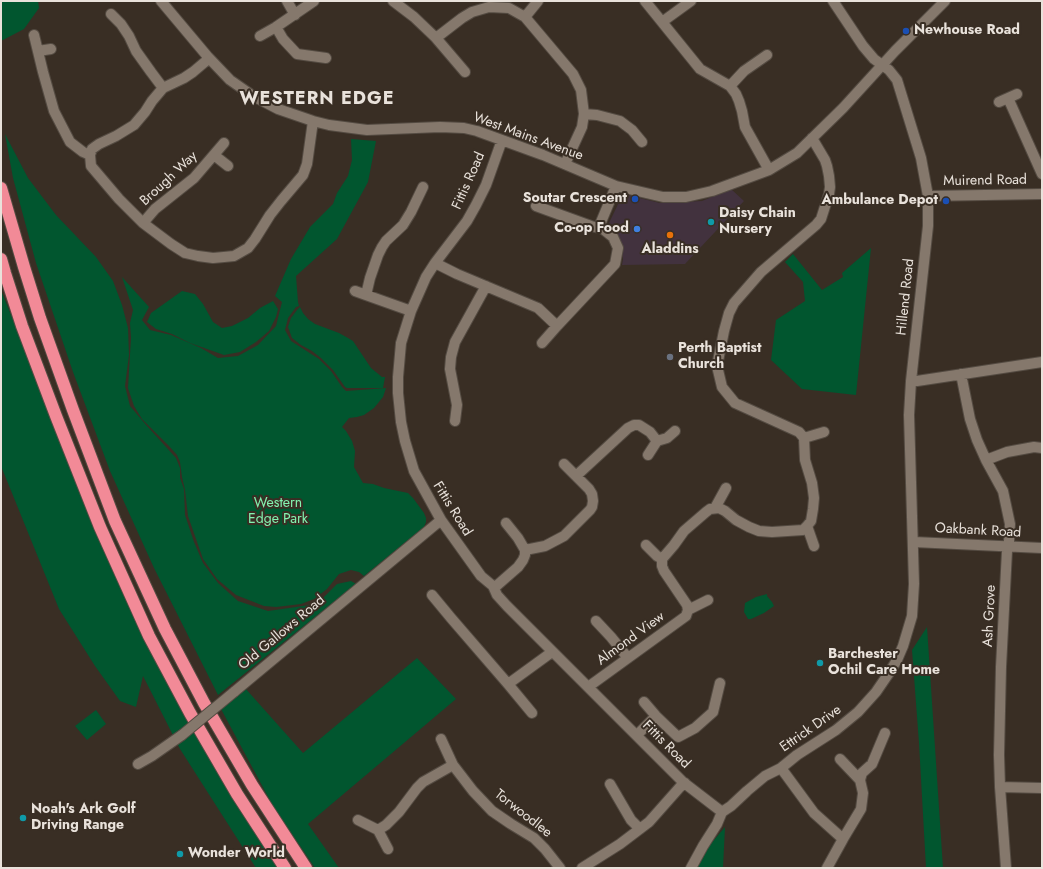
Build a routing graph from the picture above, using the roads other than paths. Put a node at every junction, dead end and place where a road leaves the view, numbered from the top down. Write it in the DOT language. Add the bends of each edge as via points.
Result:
graph roads {
  1 [pos="161,1"];
  2 [pos="286,1"];
  3 [pos="314,1"];
  4 [pos="393,1"];
  5 [pos="538,1"];
  6 [pos="645,1"];
  7 [pos="691,1"];
  8 [pos="833,1"];
  9 [pos="945,1"];
  10 [pos="111,14"];
  11 [pos="295,15"];
  12 [pos="526,17"];
  13 [pos="662,22"];
  14 [pos="276,27"];
  15 [pos="34,35"];
  16 [pos="260,36"];
  17 [pos="436,38"];
  18 [pos="51,49"];
  19 [pos="38,51"];
  20 [pos="767,55"];
  21 [pos="208,57"];
  22 [pos="326,58"];
  23 [pos="882,65"];
  24 [pos="465,72"];
  25 [pos="730,86"];
  26 [pos="163,88"];
  27 [pos="999,102"];
  28 [pos="584,114"];
  29 [pos="313,121"];
  30 [pos="812,138"];
  31 [pos="502,140"];
  32 [pos="642,142"];
  33 [pos="224,143"];
  34 [pos="90,155"];
  35 [pos="214,155"];
  36 [pos="565,164"];
  37 [pos="228,166"];
  38 [pos="769,170"];
  39 [pos="1042,174"];
  40 [pos="616,186"];
  41 [pos="423,187"];
  42 [pos="1,188"];
  43 [pos="1042,194"];
  44 [pos="928,196"];
  45 [pos="536,206"];
  46 [pos="143,223"];
  47 [pos="603,229"];
  48 [pos="1,258"];
  49 [pos="435,263"];
  50 [pos="486,286"];
  51 [pos="355,291"];
  52 [pos="366,295"];
  53 [pos="411,311"];
  54 [pos="557,326"];
  55 [pos="542,343"];
  56 [pos="1042,362"];
  57 [pos="961,374"];
  58 [pos="911,381"];
  59 [pos="455,420"];
  60 [pos="675,431"];
  61 [pos="824,432"];
  62 [pos="804,438"];
  63 [pos="657,441"];
  64 [pos="1042,448"];
  65 [pos="648,455"];
  66 [pos="986,460"];
  67 [pos="564,464"];
  68 [pos="576,476"];
  69 [pos="726,488"];
  70 [pos="715,508"];
  71 [pos="440,520"];
  72 [pos="506,523"];
  73 [pos="807,526"];
  74 [pos="914,542"];
  75 [pos="646,545"];
  76 [pos="814,546"];
  77 [pos="1008,546"];
  78 [pos="1042,548"];
  79 [pos="525,550"];
  80 [pos="662,559"];
  81 [pos="494,588"];
  82 [pos="432,595"];
  83 [pos="708,600"];
  84 [pos="688,610"];
  85 [pos="596,621"];
  86 [pos="552,652"];
  87 [pos="628,658"];
  88 [pos="720,683"];
  89 [pos="508,684"];
  90 [pos="588,688"];
  91 [pos="644,702"];
  92 [pos="532,713"];
  93 [pos="656,716"];
  94 [pos="885,733"];
  95 [pos="636,735"];
  96 [pos="441,739"];
  97 [pos="840,759"];
  98 [pos="138,764"];
  99 [pos="453,765"];
  100 [pos="781,768"];
  101 [pos="860,780"];
  102 [pos="685,783"];
  103 [pos="610,784"];
  104 [pos="1000,787"];
  105 [pos="1042,788"];
  106 [pos="722,812"];
  107 [pos="358,820"];
  108 [pos="640,829"];
  109 [pos="378,830"];
  110 [pos="843,839"];
  111 [pos="388,849"];
  112 [pos="285,868"];
  113 [pos="306,868"];
  114 [pos="560,868"];
  115 [pos="582,868"];
  116 [pos="691,868"];
  117 [pos="827,868"];
  118 [pos="1006,868"];
  1 -- 21 [label="street, West Mains Avenue"];
  2 -- 11 [label="street"];
  3 -- 11 [label="street"];
  4 -- 17 [label="street"];
  5 -- 12 [label="street"];
  6 -- 13 [label="street"];
  7 -- 13 [label="street"];
  8 -- 23 [label="street" via="863,46"];
  9 -- 23 [label="street, West Mains Avenue"];
  10 -- 26 [label="street" via="125,30"];
  11 -- 14 [label="street"];
  12 -- 17 [label="street" via="509,8 489,7 472,12"];
  12 -- 28 [label="street" via="573,74 581,90"];
  13 -- 25 [label="street" via="700,69"];
  14 -- 16 [label="street"];
  14 -- 22 [label="street" via="297,54"];
  15 -- 19 [label="street"];
  17 -- 24 [label="street"];
  18 -- 19 [label="street"];
  19 -- 34 [label="street" via="54,111 61,126 70,142"];
  20 -- 25 [label="street" via="744,71"];
  21 -- 26 [label="street" via="193,72"];
  21 -- 29 [label="street, West Mains Avenue" via="230,80 253,96 278,109"];
  23 -- 30 [label="street, West Mains Avenue"];
  23 -- 44 [label="street, Hillend Road" via="897,80 921,158"];
  25 -- 38 [label="street" via="739,101 745,126"];
  26 -- 34 [label="street" via="134,124 99,144"];
  27 -- 39 [label="street" via="1013,96"];
  28 -- 32 [label="street" via="620,121"];
  28 -- 36 [label="street" via="582,127"];
  29 -- 31 [label="street, West Mains Avenue" via="367,130 451,127 477,131"];
  29 -- 46 [label="street" via="308,164 303,175 273,210 256,240 240,253 213,258 185,253"];
  30 -- 38 [label="street, West Mains Avenue" via="797,153"];
  30 -- 62 [label="street" via="828,166 830,187 821,219 761,272 734,303 727,319 717,366 722,387 735,403 799,432"];
  31 -- 36 [label="street, West Mains Avenue"];
  31 -- 49 [label="street, Fittis Road" via="476,205"];
  33 -- 35 [label="street, Brough Way"];
  34 -- 46 [label="street" via="92,166"];
  35 -- 37 [label="street, Brough Way"];
  35 -- 46 [label="street, Brough Way" via="194,178 155,209"];
  36 -- 40 [label="street, West Mains Avenue"];
  38 -- 40 [label="street, West Mains Avenue" via="712,191 686,197 663,197"];
  40 -- 47 [label="street" via="601,222"];
  41 -- 52 [label="street" via="403,225 386,241 380,251"];
  42 -- 113 [label="highway" via="40,318 115,521 204,703 252,785"];
  43 -- 44 [label="street, Muirend Road"];
  44 -- 58 [label="street, Hillend Road" via="928,226"];
  45 -- 47 [label="street"];
  47 -- 54 [label="street" via="613,237 618,248 615,264"];
  48 -- 112 [label="highway" via="22,326 56,416 100,527 150,636 190,713 237,794"];
  49 -- 50 [label="street"];
  49 -- 53 [label="street, Fittis Road" via="426,276"];
  50 -- 54 [label="street" via="538,308"];
  50 -- 59 [label="street" via="455,342 450,357 457,405"];
  51 -- 52 [label="street"];
  52 -- 53 [label="street"];
  53 -- 71 [label="street, Fittis Road" via="401,343 398,377 401,422 414,471"];
  54 -- 55 [label="street"];
  56 -- 57 [label="street"];
  57 -- 58 [label="street"];
  57 -- 66 [label="street, Ash Grove" via="970,419"];
  58 -- 74 [label="street, Hillend Road" via="909,415"];
  60 -- 63 [label="street" via="667,438"];
  61 -- 62 [label="street"];
  62 -- 73 [label="street" via="805,460 814,501 812,516"];
  63 -- 65 [label="street"];
  63 -- 68 [label="street" via="650,432 636,424 628,428"];
  64 -- 66 [label="street" via="1007,452"];
  66 -- 77 [label="street, Ash Grove" via="1003,491 1010,524"];
  67 -- 68 [label="street"];
  68 -- 79 [label="street" via="592,494 593,504 590,510 564,536 545,546"];
  69 -- 70 [label="street"];
  70 -- 73 [label="street" via="722,509 736,520 759,531 795,531"];
  70 -- 80 [label="street" via="710,509 684,531"];
  71 -- 81 [label="street, Fittis Road" via="481,576"];
  71 -- 98 [label="street, Old Gallows Road, bridge" via="182,735"];
  72 -- 79 [label="street"];
  73 -- 76 [label="street"];
  74 -- 77 [label="street, Oakbank Road"];
  74 -- 100 [label="street, Ettrick Drive" via="912,616 903,646 890,673 858,712"];
  75 -- 80 [label="street"];
  77 -- 78 [label="street, Oakbank Road"];
  77 -- 104 [label="street, Ash Grove" via="1001,667"];
  79 -- 81 [label="street" via="518,568"];
  80 -- 84 [label="street" via="664,570 688,605"];
  81 -- 86 [label="street, Fittis Road" via="497,595"];
  82 -- 89 [label="street"];
  83 -- 84 [label="street, Almond View"];
  84 -- 87 [label="street, Almond View" via="684,617"];
  85 -- 87 [label="street"];
  86 -- 89 [label="street"];
  86 -- 90 [label="street, Fittis Road"];
  87 -- 90 [label="street, Almond View"];
  88 -- 93 [label="street" via="713,712 695,728 678,737"];
  89 -- 92 [label="street"];
  90 -- 95 [label="street, Fittis Road"];
  91 -- 93 [label="street"];
  93 -- 95 [label="street"];
  94 -- 101 [label="street" via="872,764 862,773"];
  95 -- 102 [label="street, Fittis Road"];
  96 -- 99 [label="street, Torwoodlee"];
  97 -- 101 [label="street"];
  99 -- 109 [label="street" via="423,782 399,812"];
  99 -- 114 [label="street, Torwoodlee" via="492,811 534,838"];
  100 -- 106 [label="street, Ettrick Drive" via="766,776"];
  100 -- 110 [label="street" via="814,813"];
  101 -- 110 [label="street" via="863,793 861,809"];
  102 -- 106 [label="street, Fittis Road"];
  102 -- 108 [label="street"];
  103 -- 108 [label="street" via="631,820"];
  104 -- 105 [label="street"];
  104 -- 118 [label="street, Ash Grove"];
  106 -- 116 [label="street, Ettrick Drive"];
  107 -- 109 [label="street"];
  108 -- 115 [label="street"];
  109 -- 111 [label="street"];
  110 -- 117 [label="street"];
}
